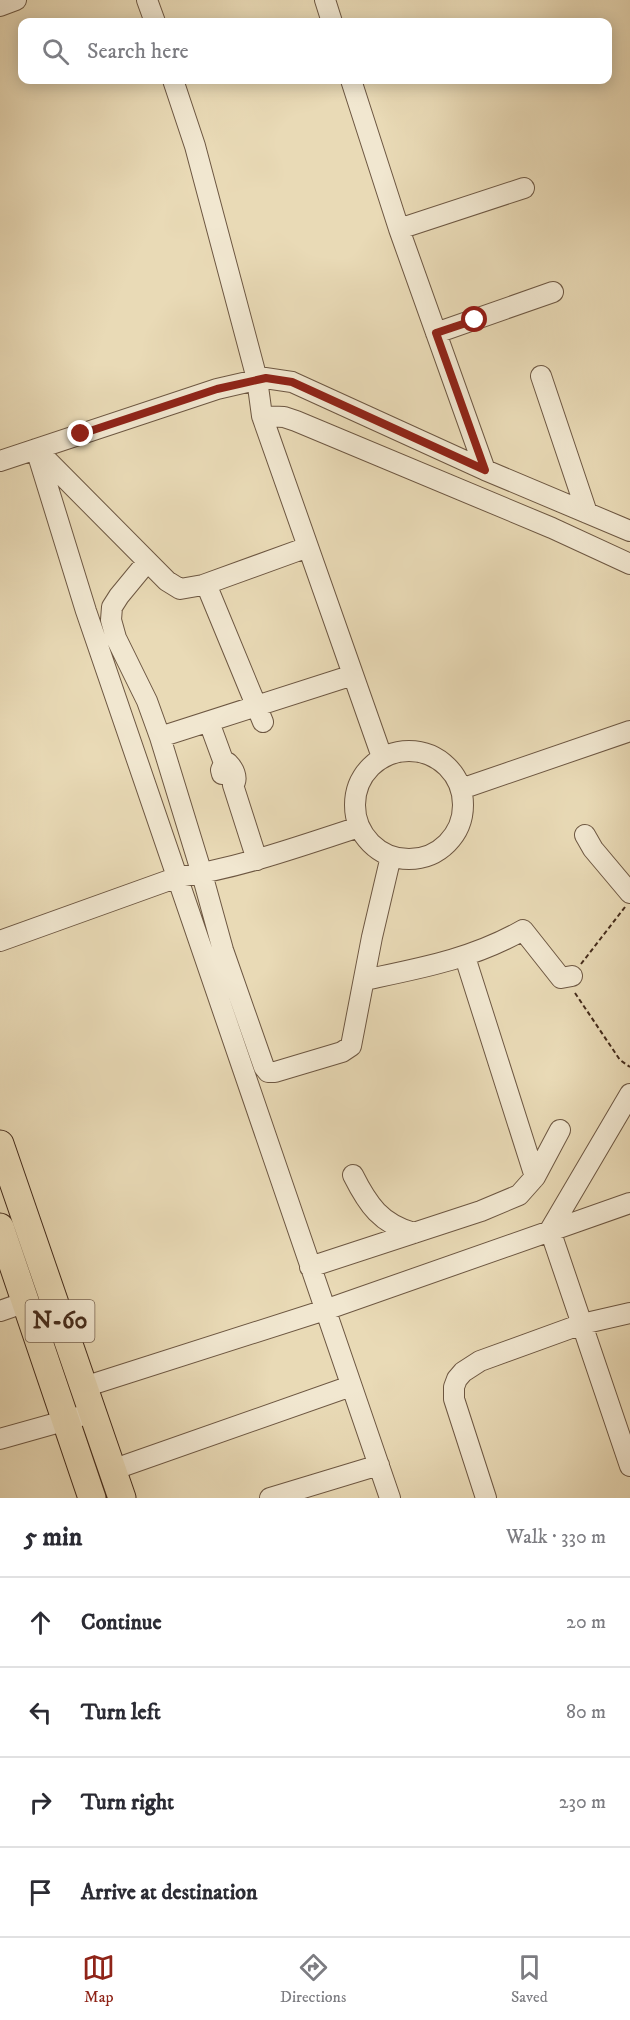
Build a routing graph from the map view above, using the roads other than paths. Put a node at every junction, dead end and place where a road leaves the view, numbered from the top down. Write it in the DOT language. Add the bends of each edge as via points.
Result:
graph roads {
  1 [pos="16,0"];
  2 [pos="147,0"];
  3 [pos="325,0"];
  4 [pos="0,6"];
  5 [pos="153,18"];
  6 [pos="331,18"];
  7 [pos="174,84"];
  8 [pos="352,84"];
  9 [pos="524,188"];
  10 [pos="399,229"];
  11 [pos="553,292"];
  12 [pos="436,333"];
  13 [pos="541,376"];
  14 [pos="257,379"];
  15 [pos="262,417"];
  16 [pos="36,449"];
  17 [pos="0,461"];
  18 [pos="485,470"];
  19 [pos="587,513"];
  20 [pos="630,531"];
  21 [pos="308,547"];
  22 [pos="147,562"];
  23 [pos="630,564"];
  24 [pos="206,584"];
  25 [pos="353,675"];
  26 [pos="260,714"];
  27 [pos="209,722"];
  28 [pos="630,731"];
  29 [pos="160,737"];
  30 [pos="382,757"];
  31 [pos="461,789"];
  32 [pos="359,827"];
  33 [pos="585,835"];
  34 [pos="390,856"];
  35 [pos="257,860"];
  36 [pos="202,874"];
  37 [pos="178,877"];
  38 [pos="630,893"];
  39 [pos="0,941"];
  40 [pos="465,957"];
  41 [pos="573,976"];
  42 [pos="364,980"];
  43 [pos="630,1094"];
  44 [pos="560,1130"];
  45 [pos="0,1144"];
  46 [pos="354,1175"];
  47 [pos="535,1177"];
  48 [pos="630,1203"];
  49 [pos="0,1227"];
  50 [pos="550,1230"];
  51 [pos="414,1233"];
  52 [pos="310,1267"];
  53 [pos="26,1302"];
  54 [pos="325,1310"];
  55 [pos="0,1311"];
  56 [pos="630,1313"];
  57 [pos="582,1324"];
  58 [pos="351,1386"];
  59 [pos="84,1387"];
  60 [pos="93,1412"];
  61 [pos="65,1421"];
  62 [pos="0,1439"];
  63 [pos="379,1465"];
  64 [pos="630,1466"];
  65 [pos="112,1470"];
  66 [pos="92,1498"];
  67 [pos="122,1498"];
  68 [pos="270,1498"];
  69 [pos="390,1498"];
  70 [pos="486,1498"];
  1 -- 4 [label="street"];
  2 -- 5 [label="street"];
  3 -- 6 [label="street"];
  7 -- 14 [label="street" via="195,146"];
  8 -- 10 [label="street"];
  9 -- 10 [label="street"];
  10 -- 12 [label="street"];
  11 -- 12 [label="street"];
  12 -- 18 [label="street"];
  13 -- 19 [label="street"];
  14 -- 15 [label="street"];
  14 -- 16 [label="street"];
  14 -- 18 [label="street" via="292,382"];
  15 -- 21 [label="street"];
  15 -- 23 [label="street" via="296,421"];
  16 -- 17 [label="street"];
  16 -- 22 [label="street"];
  16 -- 37 [label="street" via="86,611"];
  18 -- 19 [label="street"];
  19 -- 20 [label="street"];
  21 -- 24 [label="street"];
  21 -- 25 [label="street"];
  22 -- 24 [label="street" via="180,589"];
  22 -- 29 [label="street" via="112,607 111,620"];
  24 -- 26 [label="street"];
  25 -- 26 [label="street"];
  25 -- 30 [label="street"];
  26 -- 27 [label="street"];
  27 -- 29 [label="street"];
  27 -- 35 [label="street" via="224,763 234,773 233,785"];
  28 -- 31 [label="street"];
  29 -- 36 [label="street"];
  30 -- 31 [label="street" via="402,751 427,753 448,767"];
  30 -- 32 [label="street" via="361,778 356,790 354,803"];
  31 -- 34 [label="street" via="461,820 445,846 423,858"];
  32 -- 34 [label="street" via="375,848"];
  32 -- 35 [label="street"];
  33 -- 38 [label="street"];
  34 -- 42 [label="street"];
  35 -- 36 [label="street"];
  36 -- 37 [label="street"];
  36 -- 42 [label="street" via="223,950 268,1072 348,1050"];
  37 -- 39 [label="street"];
  37 -- 52 [label="street"];
  40 -- 41 [label="street" via="523,930 561,978"];
  40 -- 42 [label="street"];
  40 -- 47 [label="street"];
  43 -- 50 [label="street"];
  44 -- 47 [label="street"];
  45 -- 59 [label="highway, N-60"];
  46 -- 51 [label="street" via="366,1199 382,1218"];
  47 -- 51 [label="street" via="519,1195 501,1204"];
  48 -- 50 [label="street"];
  49 -- 53 [label="highway, N-60"];
  50 -- 54 [label="street"];
  50 -- 57 [label="street"];
  51 -- 52 [label="street"];
  52 -- 54 [label="street"];
  53 -- 55 [label="street"];
  53 -- 61 [label="highway, N-60"];
  54 -- 58 [label="street"];
  54 -- 59 [label="street"];
  56 -- 57 [label="street"];
  57 -- 64 [label="street"];
  57 -- 70 [label="street" via="480,1360 457,1379 454,1399"];
  58 -- 63 [label="street"];
  58 -- 65 [label="street"];
  59 -- 60 [label="highway, N-60"];
  60 -- 61 [label="street"];
  60 -- 65 [label="highway, N-60"];
  61 -- 62 [label="street"];
  61 -- 66 [label="highway, N-60"];
  63 -- 68 [label="street"];
  63 -- 69 [label="street"];
  65 -- 67 [label="highway, N-60"];
}
